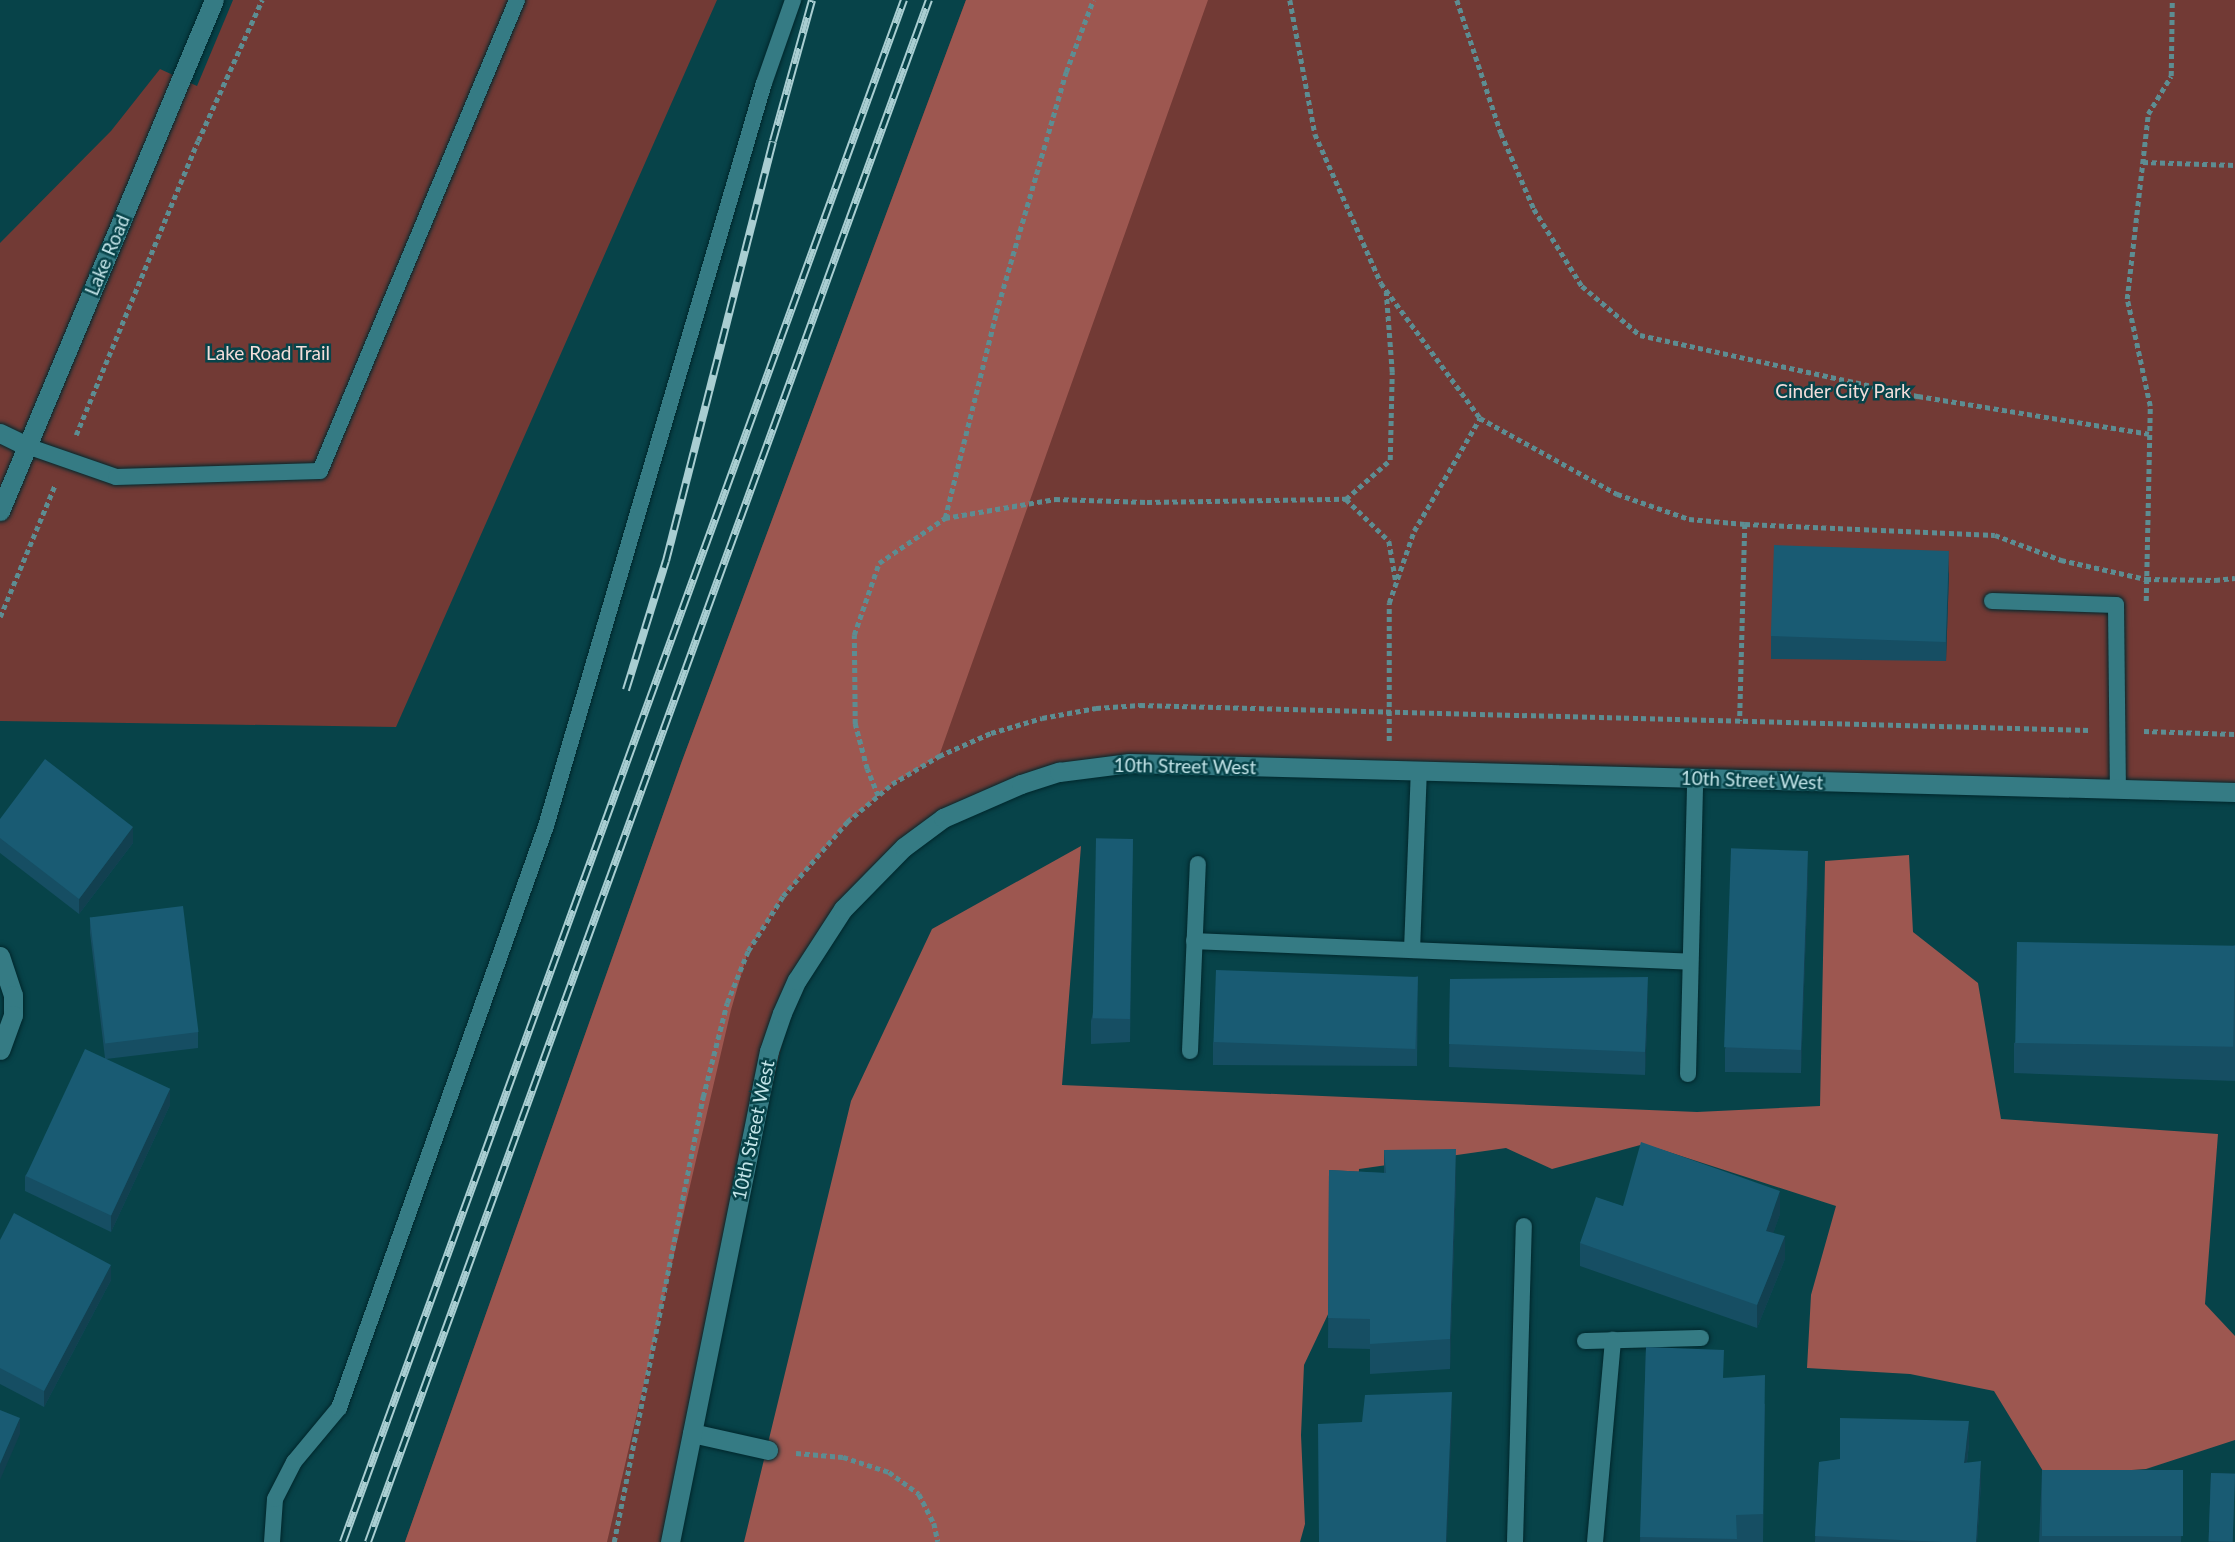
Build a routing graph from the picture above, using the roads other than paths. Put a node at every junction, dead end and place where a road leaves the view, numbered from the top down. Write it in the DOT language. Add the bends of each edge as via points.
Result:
graph roads {
  1 [pos="214,0"];
  2 [pos="517,0"];
  3 [pos="793,0"];
  4 [pos="0,433"];
  5 [pos="27,446"];
  6 [pos="0,511"];
  7 [pos="1992,601"];
  8 [pos="1419,771"];
  9 [pos="1695,778"];
  10 [pos="2118,789"];
  11 [pos="2235,792"];
  12 [pos="1198,864"];
  13 [pos="1194,940"];
  14 [pos="1412,950"];
  15 [pos="0,956"];
  16 [pos="1690,962"];
  17 [pos="0,1050"];
  18 [pos="1191,1051"];
  19 [pos="1688,1074"];
  20 [pos="1524,1226"];
  21 [pos="1701,1338"];
  22 [pos="1613,1340"];
  23 [pos="1585,1341"];
  24 [pos="692,1433"];
  25 [pos="768,1450"];
  26 [pos="272,1542"];
  27 [pos="670,1542"];
  28 [pos="1515,1542"];
  29 [pos="1595,1542"];
  1 -- 5 [label="street, Lake Road"];
  2 -- 5 [label="lane" via="320,471 116,477"];
  3 -- 26 [label="lane" via="760,97 546,826 339,1409 294,1462 275,1499"];
  4 -- 5 [label="street"];
  5 -- 6 [label="street, Lake Road"];
  7 -- 10 [label="lane" via="2116,605"];
  8 -- 9 [label="street, 10th Street West"];
  8 -- 14 [label="lane"];
  8 -- 24 [label="street, 10th Street West" via="1129,763 1059,772 943,818 904,847 843,909 797,980 769,1051"];
  9 -- 10 [label="street, 10th Street West"];
  9 -- 16 [label="lane"];
  10 -- 11 [label="street, 10th Street West"];
  12 -- 13 [label="lane"];
  13 -- 14 [label="lane"];
  13 -- 18 [label="lane"];
  14 -- 16 [label="lane"];
  15 -- 17 [label="street" via="13,995 13,1015"];
  16 -- 19 [label="lane"];
  20 -- 28 [label="lane"];
  21 -- 22 [label="lane"];
  22 -- 23 [label="lane"];
  22 -- 29 [label="lane"];
  24 -- 25 [label="street"];
  24 -- 27 [label="street, 10th Street West"];
}
